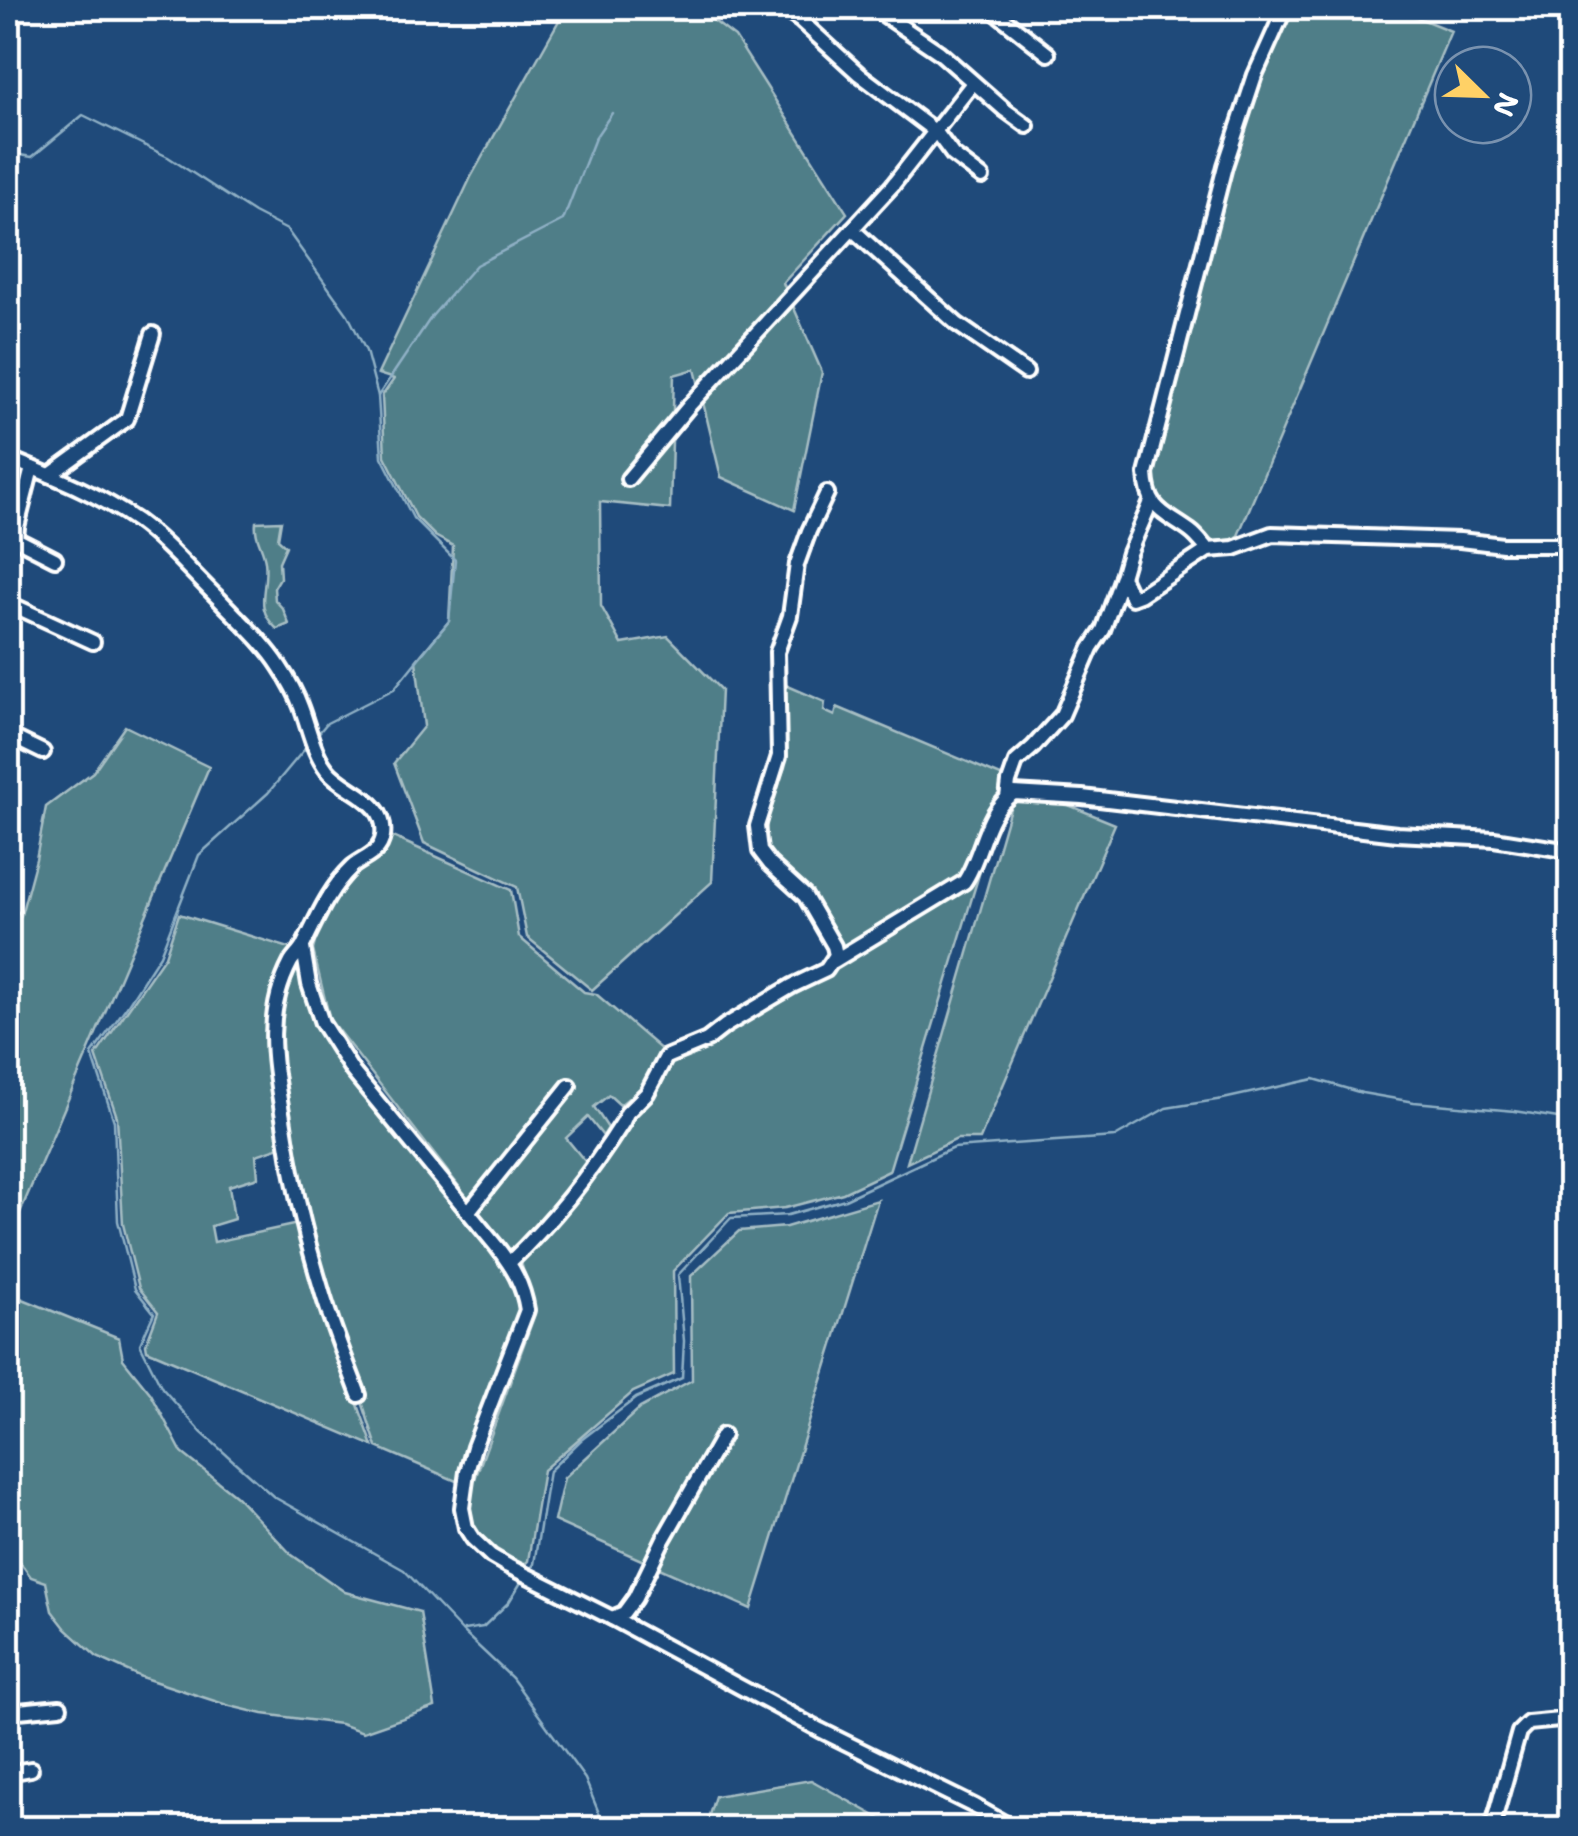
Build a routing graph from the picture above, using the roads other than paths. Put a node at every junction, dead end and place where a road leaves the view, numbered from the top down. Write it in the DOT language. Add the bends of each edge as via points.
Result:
graph roads {
  1 [pos="782,8"];
  2 [pos="874,8"];
  3 [pos="990,8"];
  4 [pos="1285,8"];
  5 [pos="1048,54"];
  6 [pos="973,83"];
  7 [pos="1027,126"];
  8 [pos="936,132"];
  9 [pos="982,177"];
  10 [pos="852,229"];
  11 [pos="153,334"];
  12 [pos="1026,372"];
  13 [pos="8,458"];
  14 [pos="32,468"];
  15 [pos="50,474"];
  16 [pos="628,479"];
  17 [pos="827,493"];
  18 [pos="1151,502"];
  19 [pos="1570,545"];
  20 [pos="1208,550"];
  21 [pos="55,558"];
  22 [pos="1122,578"];
  23 [pos="8,604"];
  24 [pos="94,642"];
  25 [pos="8,735"];
  26 [pos="43,752"];
  27 [pos="1007,798"];
  28 [pos="1570,851"];
  29 [pos="302,948"];
  30 [pos="834,961"];
  31 [pos="569,1086"];
  32 [pos="468,1212"];
  33 [pos="510,1263"];
  34 [pos="359,1395"];
  35 [pos="723,1435"];
  36 [pos="612,1618"];
  37 [pos="60,1707"];
  38 [pos="8,1712"];
  39 [pos="1570,1719"];
  40 [pos="31,1769"];
  41 [pos="8,1774"];
  42 [pos="1013,1828"];
  43 [pos="1492,1828"];
  1 -- 8 [label="street"];
  2 -- 6 [label="street"];
  3 -- 5 [label="street"];
  4 -- 18 [label="street" via="1225,166 1150,450"];
  6 -- 7 [label="street"];
  6 -- 8 [label="street"];
  8 -- 9 [label="street"];
  8 -- 10 [label="street"];
  10 -- 12 [label="street" via="957,324"];
  10 -- 16 [label="street"];
  11 -- 15 [label="street" via="128,416"];
  13 -- 14 [label="street"];
  14 -- 15 [label="street"];
  14 -- 21 [label="street" via="16,540"];
  15 -- 29 [label="street" via="137,521 238,619 278,664 330,773 376,810 382,838 337,885"];
  17 -- 30 [label="street" via="797,564 790,616 779,641 779,756 758,826 760,851 805,896 834,946"];
  18 -- 20 [label="street"];
  18 -- 22 [label="street"];
  19 -- 20 [label="street" via="1272,534"];
  20 -- 22 [label="street" via="1140,596 1132,598"];
  22 -- 27 [label="street" via="1062,715 1016,762"];
  23 -- 24 [label="street"];
  25 -- 26 [label="street"];
  27 -- 28 [label="street" via="1082,797"];
  27 -- 30 [label="street" via="964,882"];
  29 -- 32 [label="street" via="322,1023 353,1072"];
  29 -- 34 [label="street" via="272,1022 273,1063 295,1192"];
  30 -- 33 [label="street" via="707,1040 666,1057 586,1179"];
  31 -- 32 [label="street"];
  32 -- 33 [label="street"];
  33 -- 36 [label="street" via="528,1310 474,1447 462,1508 466,1528 491,1556"];
  35 -- 36 [label="street" via="635,1598"];
  36 -- 42 [label="street"];
  37 -- 38 [label="street"];
  39 -- 43 [label="street" via="1528,1723 1518,1732"];
  40 -- 41 [label="street"];
}
